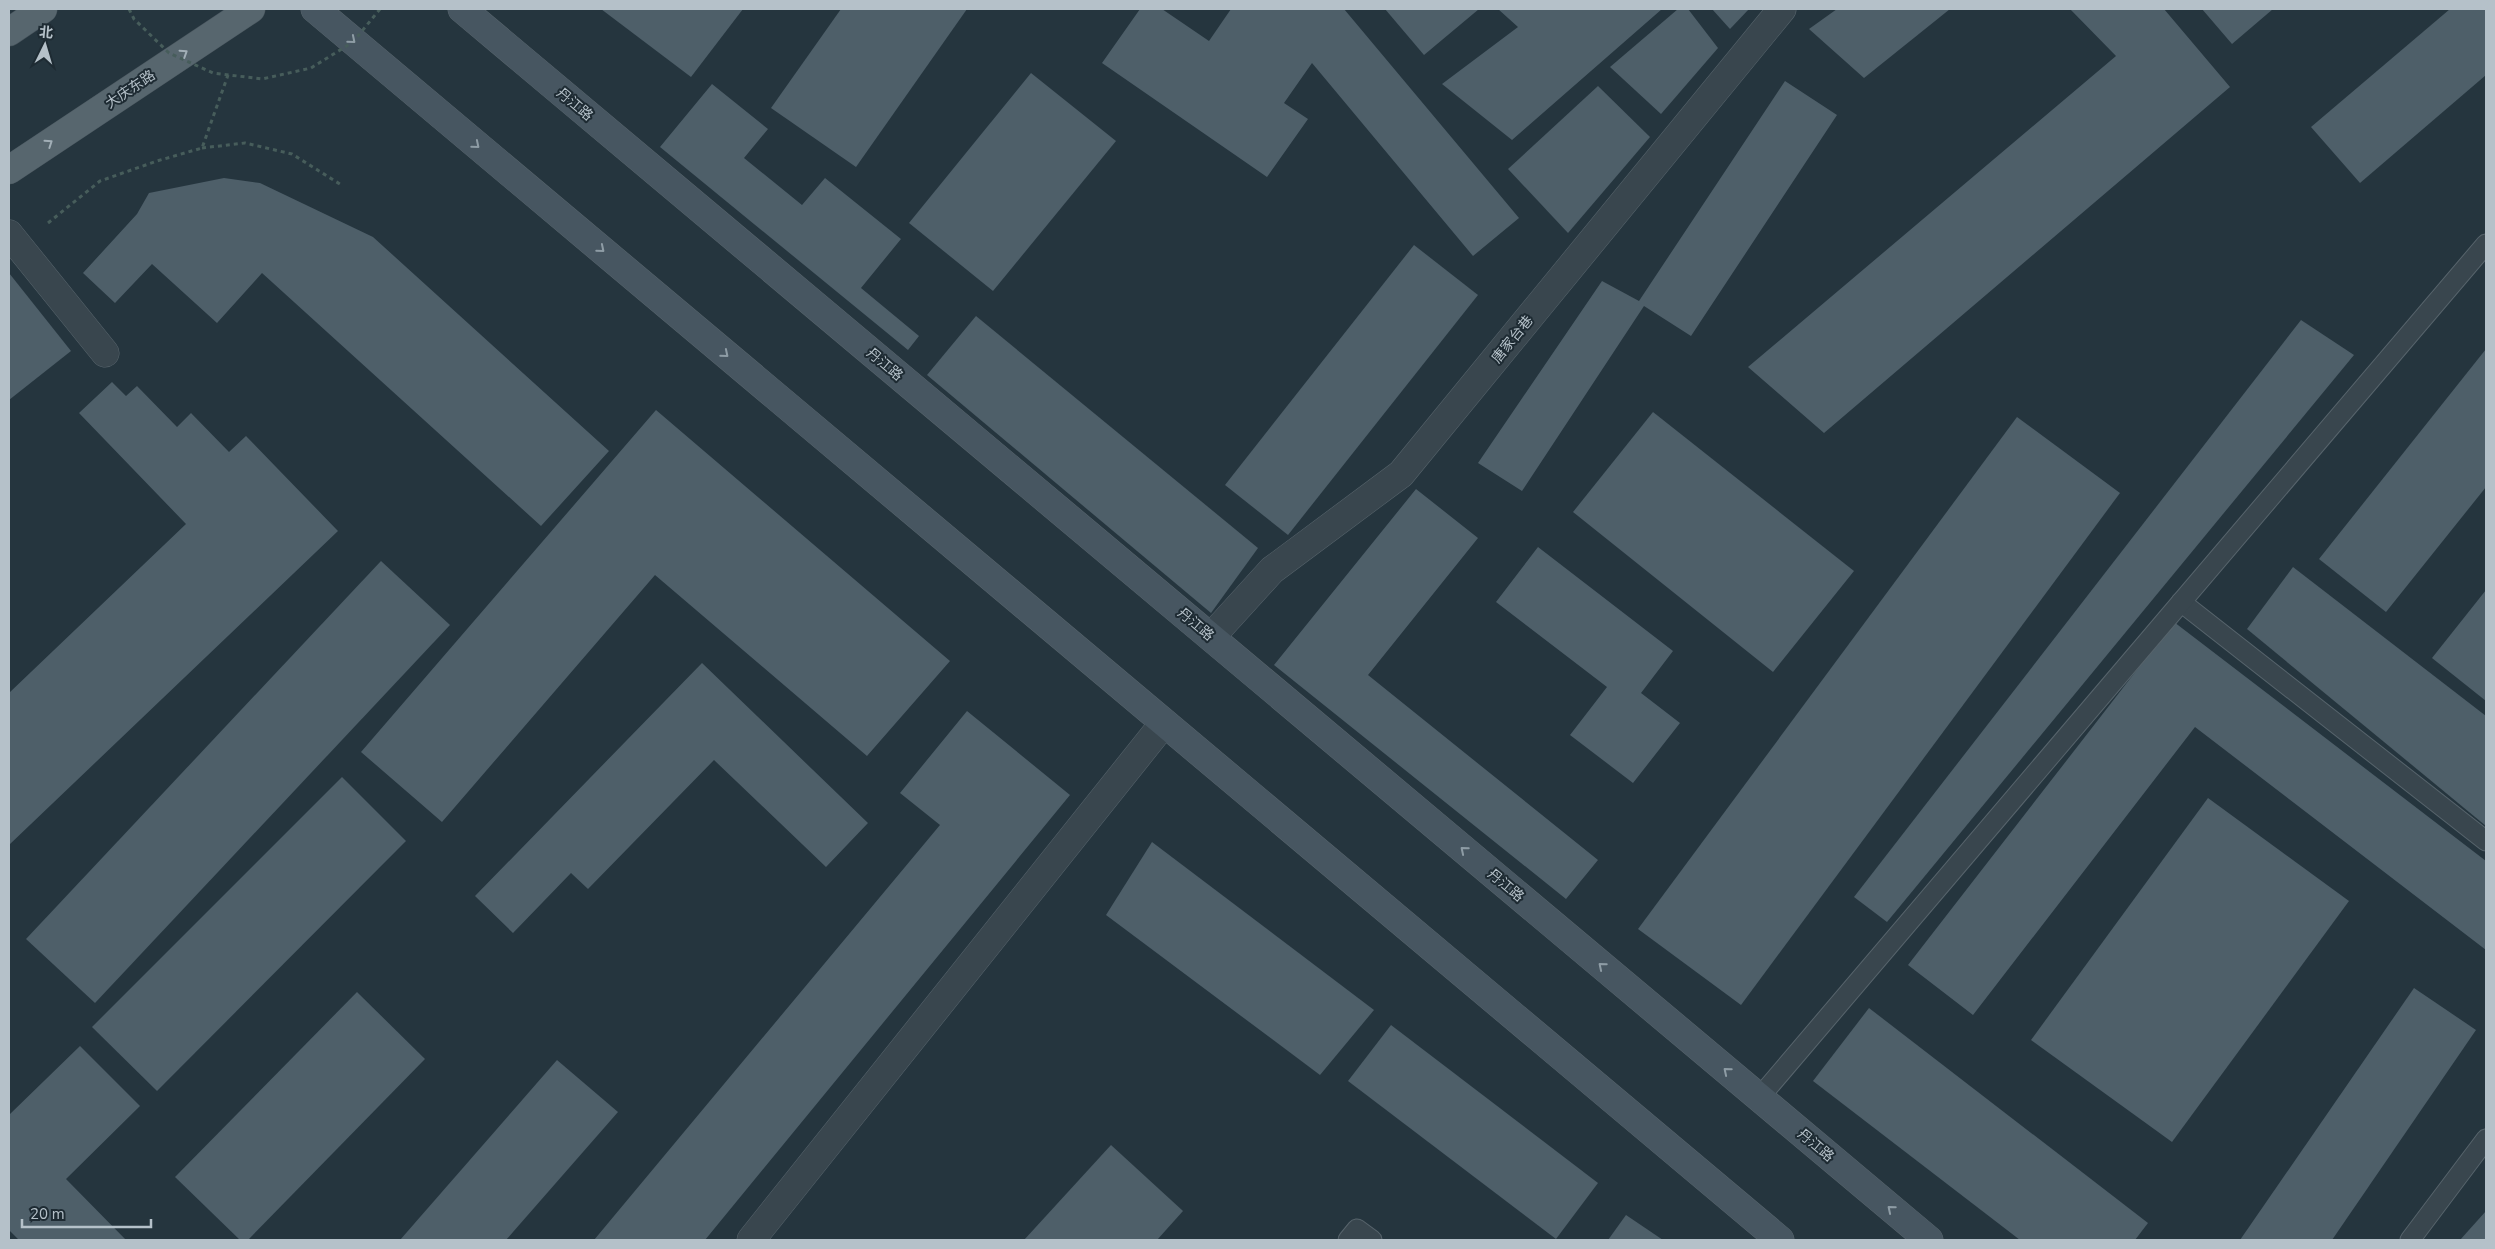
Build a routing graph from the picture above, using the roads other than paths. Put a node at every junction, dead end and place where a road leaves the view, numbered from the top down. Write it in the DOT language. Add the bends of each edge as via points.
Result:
graph roads {
  1 [pos="42,9"];
  2 [pos="251,9"];
  3 [pos="314,9"];
  4 [pos="462,9"];
  5 [pos="1782,9"];
  6 [pos="9,32"];
  7 [pos="9,170"];
  8 [pos="9,234"];
  9 [pos="2486,244"];
  10 [pos="105,353"];
  11 [pos="2181,602"];
  12 [pos="1211,637"];
  13 [pos="1164,723"];
  14 [pos="2486,841"];
  15 [pos="1759,1098"];
  16 [pos="2486,1139"];
  17 [pos="751,1240"];
  18 [pos="1348,1240"];
  19 [pos="1372,1240"];
  20 [pos="1780,1240"];
  21 [pos="1929,1240"];
  22 [pos="2410,1240"];
  1 -- 6 [label="main road"];
  7 -- 2 [label="main road, 大庆东路, one-way"];
  3 -- 13 [label="main road, one-way"];
  4 -- 12 [label="main road, 丹江路"];
  5 -- 12 [label="street, 唐家台巷" via="1401,474 1272,570"];
  8 -- 10 [label="street"];
  9 -- 11 [label="lane"];
  11 -- 14 [label="lane"];
  11 -- 15 [label="lane"];
  15 -- 12 [label="main road, 丹江路, one-way"];
  13 -- 17 [label="street"];
  13 -- 20 [label="main road"];
  21 -- 15 [label="main road, 丹江路, one-way"];
  16 -- 22 [label="lane"];
  18 -- 19 [label="lane" via="1357,1229"];
}
